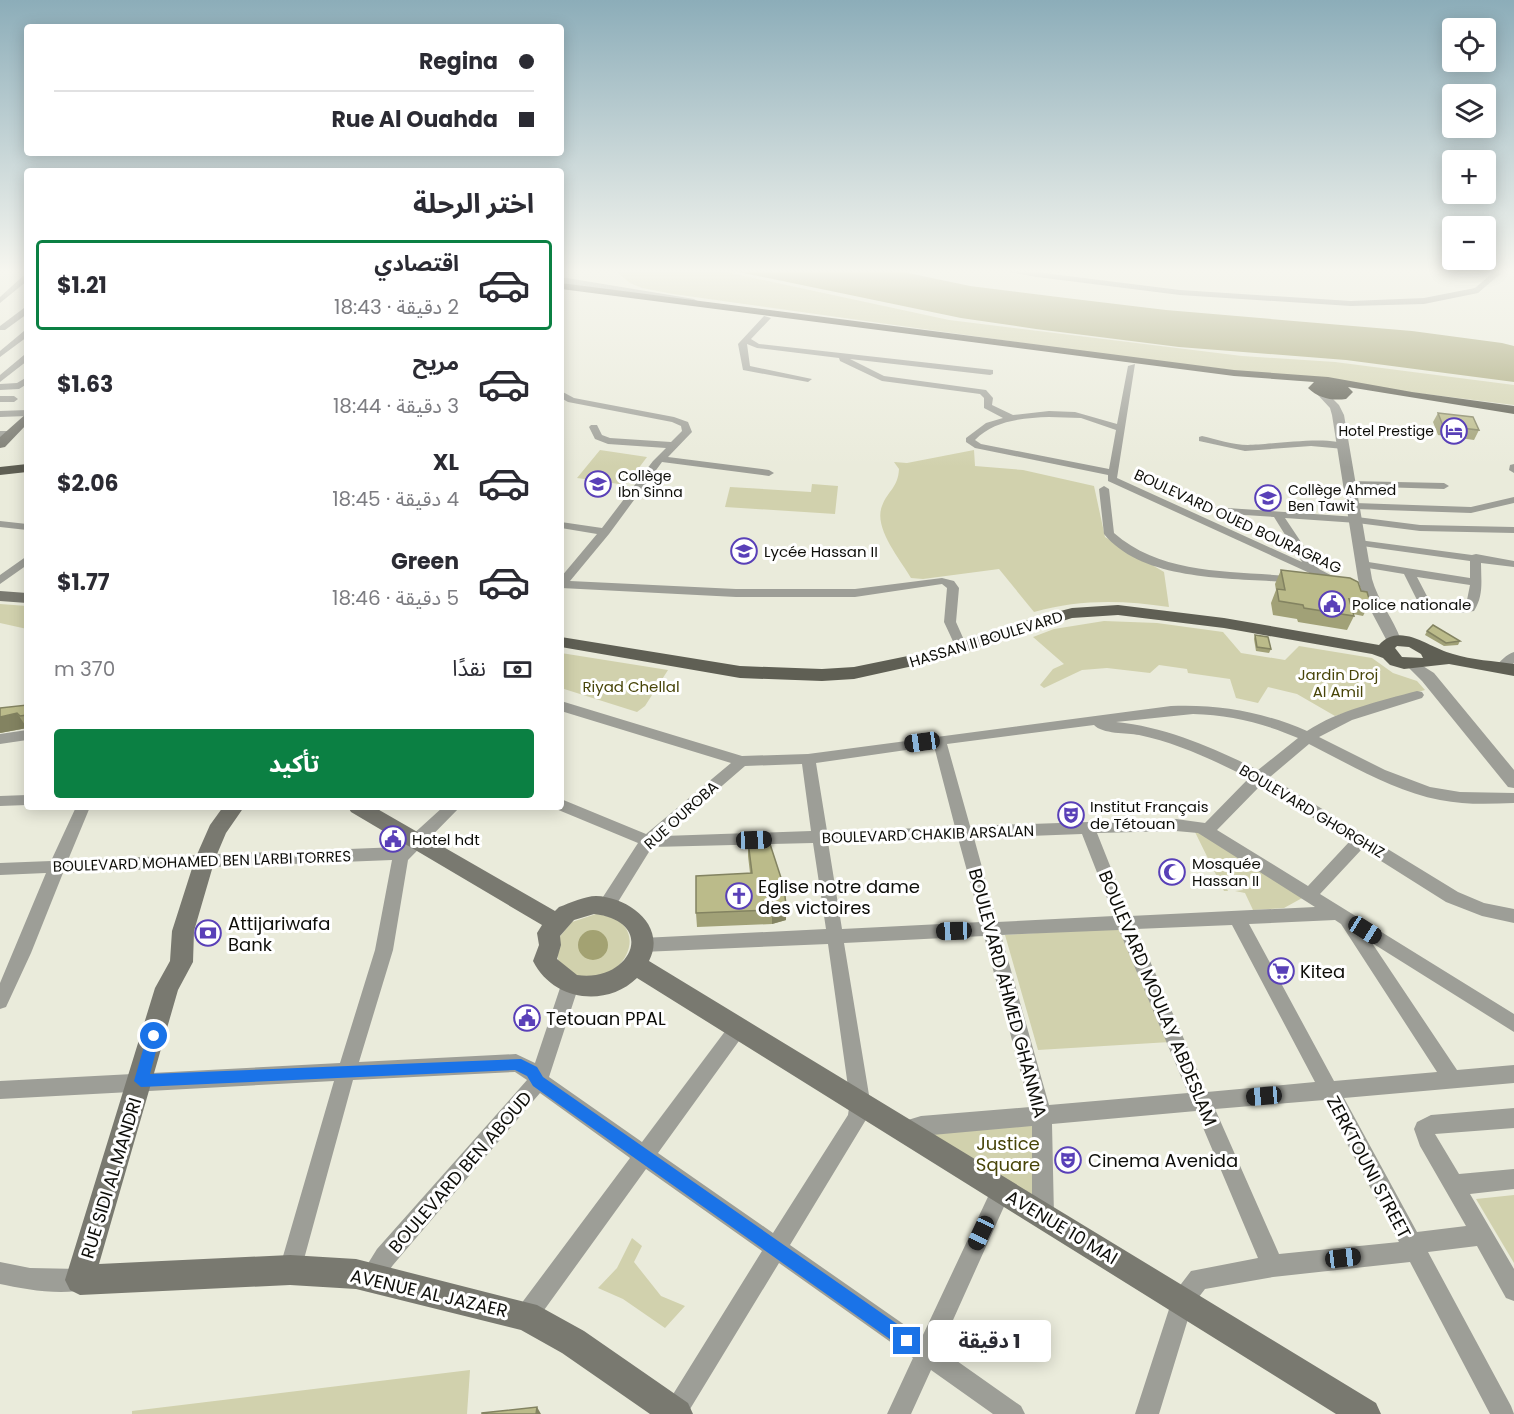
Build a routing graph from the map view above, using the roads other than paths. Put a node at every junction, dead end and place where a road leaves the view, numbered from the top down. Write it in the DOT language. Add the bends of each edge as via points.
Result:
graph roads {
  1 [pos="751,335"];
  2 [pos="896,335"];
  3 [pos="940,335"];
  4 [pos="23,340"];
  5 [pos="746,340"];
  6 [pos="24,350"];
  7 [pos="2,351"];
  8 [pos="840,356"];
  9 [pos="24,360"];
  10 [pos="1132,366"];
  11 [pos="0,369"];
  12 [pos="13,369"];
  13 [pos="990,372"];
  14 [pos="1234,373"];
  15 [pos="0,379"];
  16 [pos="808,379"];
  17 [pos="24,382"];
  18 [pos="0,387"];
  19 [pos="1318,389"];
  20 [pos="564,396"];
  21 [pos="1341,396"];
  22 [pos="0,399"];
  23 [pos="14,399"];
  24 [pos="1439,400"];
  25 [pos="1514,410"];
  26 [pos="0,414"];
  27 [pos="24,415"];
  28 [pos="1514,416"];
  29 [pos="24,418"];
  30 [pos="1011,418"];
  31 [pos="594,427"];
  32 [pos="1120,428"];
  33 [pos="5,434"];
  34 [pos="1202,439"];
  35 [pos="0,444"];
  36 [pos="671,445"];
  37 [pos="1344,446"];
  38 [pos="660,459"];
  39 [pos="24,466"];
  40 [pos="0,469"];
  41 [pos="769,473"];
  42 [pos="1112,476"];
  43 [pos="1349,484"];
  44 [pos="1444,486"];
  45 [pos="1104,489"];
  46 [pos="1514,500"];
  47 [pos="1213,510"];
  48 [pos="1276,513"];
  49 [pos="1356,513"];
  50 [pos="0,524"];
  51 [pos="564,525"];
  52 [pos="24,527"];
  53 [pos="1514,530"];
  54 [pos="605,532"];
  55 [pos="1359,543"];
  56 [pos="1476,557"];
  57 [pos="24,563"];
  58 [pos="1362,564"];
  59 [pos="1514,564"];
  60 [pos="1313,569"];
  61 [pos="1409,572"];
  62 [pos="564,580"];
  63 [pos="1476,583"];
  64 [pos="564,584"];
  65 [pos="24,586"];
  66 [pos="1,590"];
  67 [pos="1352,590"];
  68 [pos="24,593"];
  69 [pos="1369,594"];
  70 [pos="24,597"];
  71 [pos="1423,600"];
  72 [pos="1460,609"];
  73 [pos="564,643"];
  74 [pos="1389,643"];
  75 [pos="962,649"];
  76 [pos="1430,663"];
  77 [pos="1510,664"];
  78 [pos="1417,694"];
  79 [pos="564,707"];
  80 [pos="1066,725"];
  81 [pos="24,735"];
  82 [pos="1310,737"];
  83 [pos="0,739"];
  84 [pos="939,740"];
  85 [pos="807,759"];
  86 [pos="742,761"];
  87 [pos="1261,778"];
  88 [pos="1514,782"];
  89 [pos="1514,798"];
  90 [pos="24,800"];
  91 [pos="0,801"];
  92 [pos="564,806"];
  93 [pos="81,810"];
  94 [pos="232,810"];
  95 [pos="362,810"];
  96 [pos="450,810"];
  97 [pos="1087,828"];
  98 [pos="1208,830"];
  99 [pos="965,833"];
  100 [pos="820,838"];
  101 [pos="1361,840"];
  102 [pos="648,841"];
  103 [pos="411,847"];
  104 [pos="205,859"];
  105 [pos="55,867"];
  106 [pos="0,868"];
  107 [pos="1310,894"];
  108 [pos="608,905"];
  109 [pos="1342,916"];
  110 [pos="1514,916"];
  111 [pos="1238,918"];
  112 [pos="556,922"];
  113 [pos="1125,923"];
  114 [pos="992,929"];
  115 [pos="835,936"];
  116 [pos="639,954"];
  117 [pos="570,985"];
  118 [pos="0,1000"];
  119 [pos="1514,1024"];
  120 [pos="738,1028"];
  121 [pos="345,1072"];
  122 [pos="1514,1074"];
  123 [pos="1453,1080"];
  124 [pos="141,1081"];
  125 [pos="538,1081"];
  126 [pos="0,1090"];
  127 [pos="1328,1090"];
  128 [pos="860,1101"];
  129 [pos="1201,1102"];
  130 [pos="1042,1114"];
  131 [pos="1514,1118"];
  132 [pos="905,1130"];
  133 [pos="645,1157"];
  134 [pos="1514,1179"];
  135 [pos="1453,1185"];
  136 [pos="1001,1191"];
  137 [pos="1044,1216"];
  138 [pos="1482,1235"];
  139 [pos="1412,1247"];
  140 [pos="777,1249"];
  141 [pos="1273,1266"];
  142 [pos="290,1270"];
  143 [pos="371,1270"];
  144 [pos="0,1273"];
  145 [pos="80,1280"];
  146 [pos="1514,1290"];
  147 [pos="1183,1300"];
  148 [pos="526,1316"];
  149 [pos="926,1354"];
  150 [pos="676,1413"];
  151 [pos="899,1414"];
  152 [pos="1013,1414"];
  153 [pos="1147,1414"];
  154 [pos="1365,1414"];
  155 [pos="1503,1414"];
  1 -- 5 [label="street"];
  2 -- 10 [label="highway"];
  3 -- 14 [label="highway"];
  4 -- 7 [label="street"];
  5 -- 8 [label="street" via="769,348"];
  5 -- 16 [label="street" via="742,344 746,368"];
  6 -- 7 [label="street"];
  8 -- 13 [label="street"];
  8 -- 30 [label="street" via="882,378 983,392 989,398 987,406"];
  9 -- 12 [label="street"];
  10 -- 19 [label="highway"];
  10 -- 32 [label="street"];
  11 -- 12 [label="street"];
  12 -- 15 [label="street"];
  14 -- 19 [label="highway"];
  14 -- 24 [label="highway" via="1328,380"];
  17 -- 18 [label="street"];
  19 -- 21 [label="highway"];
  20 -- 36 [label="street" via="685,424 687,432"];
  21 -- 24 [label="highway"];
  21 -- 28 [label="highway"];
  21 -- 37 [label="street"];
  22 -- 23 [label="street"];
  24 -- 25 [label="highway"];
  26 -- 27 [label="street"];
  29 -- 33 [label="main road"];
  30 -- 32 [label="street" via="1076,415"];
  30 -- 42 [label="street, BOULEVARD OUED BOURAGRAG" via="989,425 969,440 978,446"];
  31 -- 36 [label="street" via="598,437 608,441"];
  32 -- 42 [label="street"];
  33 -- 35 [label="main road"];
  34 -- 37 [label="street" via="1245,448 1311,443"];
  36 -- 38 [label="street"];
  37 -- 43 [label="street"];
  38 -- 41 [label="street"];
  38 -- 54 [label="street"];
  39 -- 40 [label="main road"];
  42 -- 60 [label="street, BOULEVARD OUED BOURAGRAG"];
  43 -- 44 [label="street"];
  43 -- 49 [label="street"];
  45 -- 67 [label="street" via="1109,534 1129,552 1170,567"];
  46 -- 49 [label="street" via="1471,510"];
  47 -- 48 [label="street"];
  48 -- 49 [label="street"];
  48 -- 60 [label="street"];
  49 -- 53 [label="street" via="1420,528"];
  49 -- 55 [label="street"];
  50 -- 52 [label="street"];
  51 -- 54 [label="street"];
  54 -- 62 [label="street"];
  55 -- 56 [label="street"];
  55 -- 58 [label="street"];
  56 -- 59 [label="street"];
  56 -- 63 [label="street"];
  57 -- 66 [label="street"];
  58 -- 61 [label="street"];
  58 -- 69 [label="street"];
  60 -- 67 [label="street, BOULEVARD OUED BOURAGRAG"];
  61 -- 63 [label="street"];
  61 -- 71 [label="street"];
  63 -- 72 [label="street" via="1472,605"];
  64 -- 75 [label="street" via="736,593 855,593 942,581 953,588 950,622"];
  65 -- 66 [label="main road"];
  66 -- 68 [label="main road"];
  66 -- 70 [label="main road"];
  67 -- 69 [label="street"];
  69 -- 74 [label="street"];
  73 -- 75 [label="main road, HASSAN II BOULEVARD" via="740,672 788,676 854,673"];
  74 -- 75 [label="main road, HASSAN II BOULEVARD" via="1145,612 1096,610 1043,620"];
  74 -- 76 [label="main road, HASSAN II BOULEVARD" via="1400,662"];
  76 -- 77 [label="main road"];
  76 -- 88 [label="street"];
  78 -- 82 [label="street" via="1338,721"];
  79 -- 86 [label="street"];
  80 -- 82 [label="street" via="1134,714 1209,709 1263,718"];
  80 -- 84 [label="street"];
  80 -- 87 [label="street, BOULEVARD GHORGHIZ" via="1115,725 1159,735 1210,753"];
  81 -- 83 [label="street"];
  82 -- 87 [label="street"];
  82 -- 89 [label="street" via="1392,779 1429,793"];
  84 -- 85 [label="street"];
  84 -- 99 [label="street, BOULEVARD AHMED GHANMIA"];
  85 -- 86 [label="street"];
  85 -- 100 [label="street"];
  86 -- 102 [label="street, RUE OUROBA"];
  87 -- 98 [label="street"];
  87 -- 101 [label="street, BOULEVARD GHORGHIZ"];
  90 -- 91 [label="street"];
  92 -- 102 [label="street"];
  93 -- 105 [label="street"];
  94 -- 104 [label="main road, RUE SIDI AL MANDRI"];
  95 -- 103 [label="main road"];
  96 -- 103 [label="street"];
  97 -- 98 [label="street, BOULEVARD CHAKIB ARSALAN" via="1192,825"];
  97 -- 99 [label="street, BOULEVARD CHAKIB ARSALAN"];
  97 -- 113 [label="street, BOULEVARD MOULAY ABDESLAM"];
  98 -- 107 [label="street"];
  99 -- 100 [label="street, BOULEVARD CHAKIB ARSALAN"];
  99 -- 114 [label="street, BOULEVARD AHMED GHANMIA"];
  100 -- 102 [label="street, BOULEVARD CHAKIB ARSALAN"];
  100 -- 115 [label="street"];
  101 -- 107 [label="street"];
  101 -- 110 [label="street, BOULEVARD GHORGHIZ" via="1452,897"];
  102 -- 108 [label="street, RUE OUROBA"];
  103 -- 104 [label="street, BOULEVARD MOHAMED BEN LARBI TORRES"];
  103 -- 112 [label="main road"];
  103 -- 121 [label="street" via="400,860 384,950"];
  104 -- 105 [label="street, BOULEVARD MOHAMED BEN LARBI TORRES"];
  104 -- 124 [label="main road, RUE SIDI AL MANDRI" via="183,931 181,962 167,988"];
  105 -- 106 [label="street, BOULEVARD MOHAMED BEN LARBI TORRES"];
  105 -- 118 [label="street" via="17,968"];
  107 -- 109 [label="street"];
  108 -- 112 [label="main road" via="580,908"];
  108 -- 116 [label="main road" via="632,916 639,926"];
  109 -- 111 [label="street"];
  109 -- 119 [label="street"];
  109 -- 123 [label="street"];
  111 -- 113 [label="street"];
  111 -- 127 [label="street, ZERKTOUNI STREET"];
  112 -- 117 [label="main road" via="548,933 550,945 545,961 551,972"];
  113 -- 114 [label="street"];
  113 -- 129 [label="street, BOULEVARD MOULAY ABDESLAM"];
  114 -- 115 [label="street"];
  114 -- 130 [label="street, BOULEVARD AHMED GHANMIA"];
  115 -- 116 [label="street"];
  115 -- 128 [label="street"];
  116 -- 117 [label="main road" via="620,978 591,987"];
  116 -- 120 [label="main road, AVENUE 10 MAI"];
  117 -- 125 [label="street, BOULEVARD BEN ABOUD"];
  120 -- 128 [label="main road, AVENUE 10 MAI"];
  120 -- 133 [label="street"];
  121 -- 124 [label="street"];
  121 -- 125 [label="street" via="516,1063 532,1071"];
  121 -- 142 [label="street"];
  122 -- 123 [label="street"];
  123 -- 127 [label="street"];
  124 -- 126 [label="street"];
  124 -- 145 [label="main road, RUE SIDI AL MANDRI"];
  125 -- 133 [label="street"];
  125 -- 143 [label="street, BOULEVARD BEN ABOUD"];
  127 -- 129 [label="street"];
  127 -- 139 [label="street, ZERKTOUNI STREET"];
  128 -- 132 [label="main road, AVENUE 10 MAI"];
  128 -- 140 [label="street" via="857,1118"];
  129 -- 130 [label="street"];
  129 -- 141 [label="street, BOULEVARD MOULAY ABDESLAM"];
  130 -- 132 [label="street"];
  130 -- 137 [label="street, BOULEVARD AHMED GHANMIA"];
  131 -- 135 [label="street" via="1431,1125 1424,1129"];
  132 -- 136 [label="main road, AVENUE 10 MAI"];
  133 -- 140 [label="street"];
  133 -- 148 [label="street"];
  134 -- 135 [label="street"];
  135 -- 138 [label="street"];
  136 -- 137 [label="main road, AVENUE 10 MAI"];
  136 -- 149 [label="street"];
  137 -- 147 [label="main road, AVENUE 10 MAI"];
  138 -- 139 [label="street"];
  138 -- 146 [label="street"];
  139 -- 141 [label="street"];
  139 -- 155 [label="street, ZERKTOUNI STREET"];
  140 -- 149 [label="street"];
  140 -- 150 [label="street"];
  141 -- 147 [label="street" via="1199,1279"];
  142 -- 143 [label="main road, AVENUE AL JAZAER"];
  142 -- 145 [label="main road, AVENUE AL JAZAER"];
  143 -- 148 [label="main road, AVENUE AL JAZAER"];
  144 -- 145 [label="street" via="21,1278"];
  147 -- 153 [label="street"];
  147 -- 154 [label="main road, AVENUE 10 MAI"];
  148 -- 150 [label="main road, AVENUE AL JAZAER" via="573,1342"];
  149 -- 151 [label="street"];
  149 -- 152 [label="street"];
}
